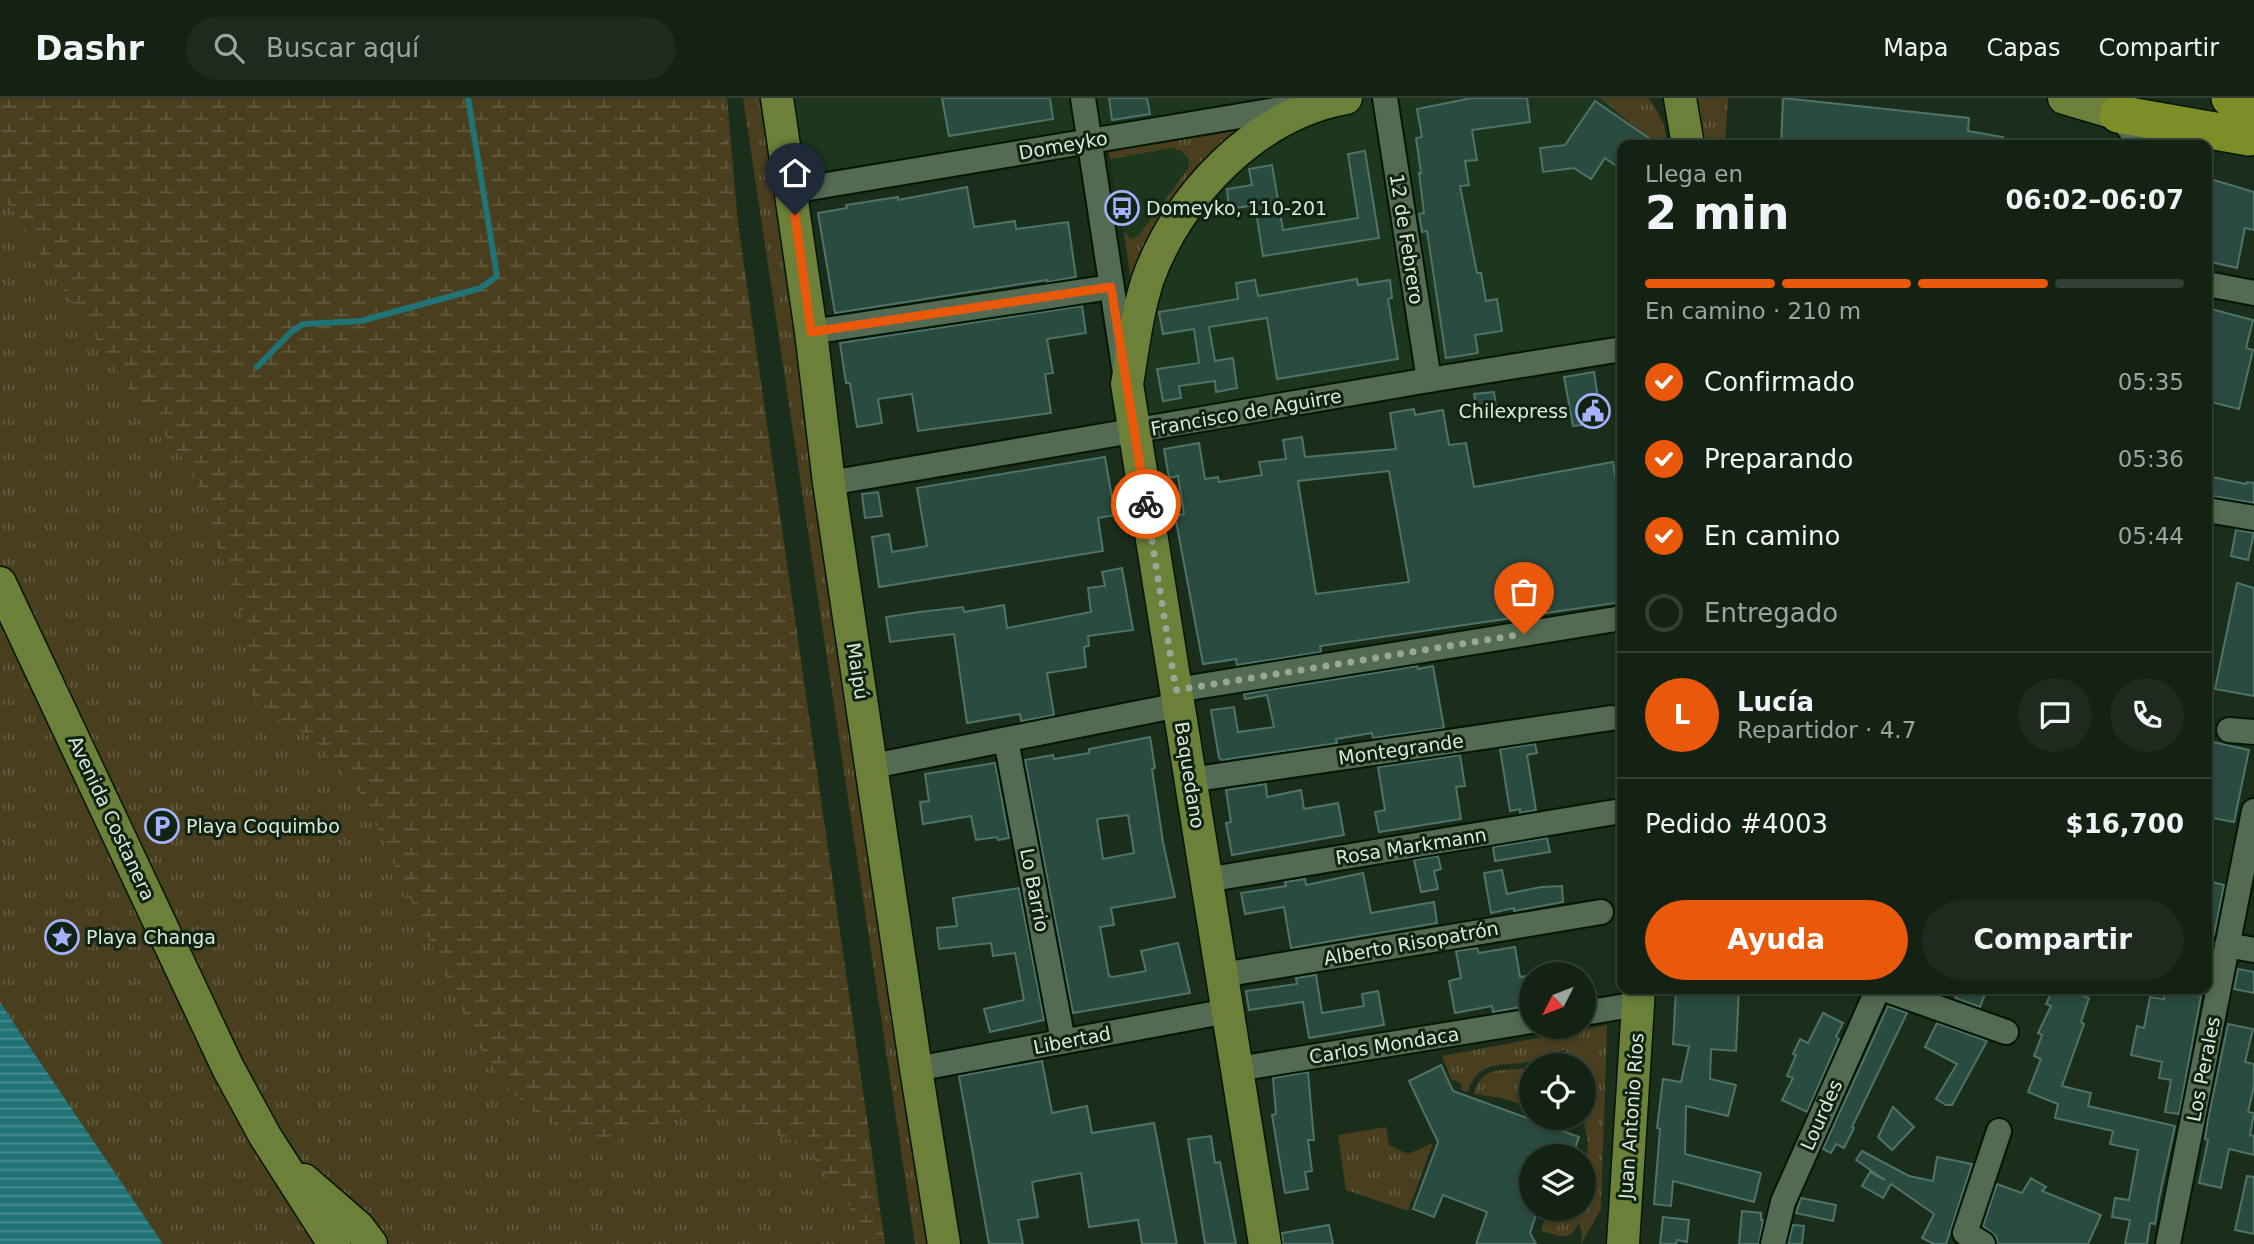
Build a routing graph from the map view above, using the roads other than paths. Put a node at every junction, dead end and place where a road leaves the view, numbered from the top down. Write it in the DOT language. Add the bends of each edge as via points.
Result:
graph roads {
  1 [pos="778,98"];
  2 [pos="1083,98"];
  3 [pos="1385,98"];
  4 [pos="1680,98"];
  5 [pos="2064,98"];
  6 [pos="2230,98"];
  7 [pos="1341,99"];
  8 [pos="2128,106"];
  9 [pos="2252,127"];
  10 [pos="1090,140"];
  11 [pos="1687,140"];
  12 [pos="2140,140"];
  13 [pos="791,191"];
  14 [pos="2212,285"];
  15 [pos="1111,287"];
  16 [pos="2254,293"];
  17 [pos="811,332"];
  18 [pos="1617,350"];
  19 [pos="1429,380"];
  20 [pos="1127,384"];
  21 [pos="1135,431"];
  22 [pos="830,483"];
  23 [pos="2212,511"];
  24 [pos="2254,518"];
  25 [pos="0,583"];
  26 [pos="1617,619"];
  27 [pos="1178,698"];
  28 [pos="1611,718"];
  29 [pos="2229,730"];
  30 [pos="2254,732"];
  31 [pos="1006,740"];
  32 [pos="873,766"];
  33 [pos="1191,780"];
  34 [pos="2254,811"];
  35 [pos="1615,812"];
  36 [pos="1206,880"];
  37 [pos="1601,912"];
  38 [pos="2227,944"];
  39 [pos="2254,950"];
  40 [pos="1222,975"];
  41 [pos="1876,994"];
  42 [pos="1898,994"];
  43 [pos="1638,996"];
  44 [pos="1596,1009"];
  45 [pos="1228,1011"];
  46 [pos="1519,1023"];
  47 [pos="2006,1032"];
  48 [pos="1063,1041"];
  49 [pos="916,1069"];
  50 [pos="1237,1069"];
  51 [pos="1998,1131"];
  52 [pos="283,1164"];
  53 [pos="334,1244"];
  54 [pos="371,1244"];
  55 [pos="944,1244"];
  56 [pos="1265,1244"];
  57 [pos="1623,1244"];
  58 [pos="1773,1244"];
  59 [pos="1983,1244"];
  60 [pos="2168,1244"];
  1 -- 13 [label="main road, Maipú"];
  2 -- 10 [label="street, Baquedano"];
  3 -- 19 [label="street, 12 de Febrero"];
  4 -- 11 [label="main road"];
  5 -- 8 [label="main road"];
  6 -- 9 [label="highway"];
  7 -- 10 [label="street, Domeyko"];
  7 -- 20 [label="main road, Domeyko" via="1307,110 1255,139 1216,171 1190,201 1148,280"];
  8 -- 9 [label="highway"];
  8 -- 12 [label="street"];
  10 -- 13 [label="street, Domeyko"];
  10 -- 15 [label="street, Baquedano"];
  13 -- 17 [label="main road, Maipú"];
  14 -- 16 [label="street"];
  15 -- 17 [label="street"];
  15 -- 20 [label="street, Baquedano"];
  17 -- 22 [label="main road, Maipú"];
  18 -- 19 [label="street, Francisco de Aguirre"];
  19 -- 21 [label="street, Francisco de Aguirre"];
  20 -- 21 [label="main road, Baquedano"];
  21 -- 22 [label="street, Francisco de Aguirre"];
  21 -- 27 [label="main road, Baquedano"];
  22 -- 32 [label="main road, Maipú"];
  23 -- 24 [label="street"];
  25 -- 52 [label="main road, Avenida Costanera" via="228,1068"];
  26 -- 27 [label="street"];
  27 -- 31 [label="street"];
  27 -- 33 [label="main road, Baquedano"];
  28 -- 33 [label="street, Montegrande"];
  29 -- 30 [label="street"];
  31 -- 32 [label="street"];
  31 -- 48 [label="street, Lo Barrio"];
  32 -- 49 [label="main road, Maipú"];
  33 -- 36 [label="main road, Baquedano"];
  34 -- 38 [label="street, Los Perales"];
  35 -- 36 [label="street, Rosa Markmann"];
  36 -- 40 [label="main road, Baquedano"];
  37 -- 40 [label="street, Alberto Risopatrón"];
  38 -- 39 [label="street"];
  38 -- 60 [label="street, Los Perales"];
  40 -- 45 [label="main road, Baquedano"];
  41 -- 58 [label="street, Lourdes" via="1783,1202"];
  42 -- 47 [label="street"];
  43 -- 44 [label="street"];
  43 -- 57 [label="main road, Juan Antonio Ríos"];
  45 -- 48 [label="street, Libertad"];
  45 -- 50 [label="main road, Baquedano"];
  46 -- 50 [label="street, Carlos Mondaca"];
  48 -- 49 [label="street, Libertad"];
  49 -- 55 [label="main road, Maipú"];
  50 -- 56 [label="main road, Baquedano"];
  51 -- 59 [label="street" via="1965,1233"];
  52 -- 53 [label="main road, Avenida Costanera"];
  52 -- 54 [label="main road, Avenida Costanera" via="343,1212"];
}
